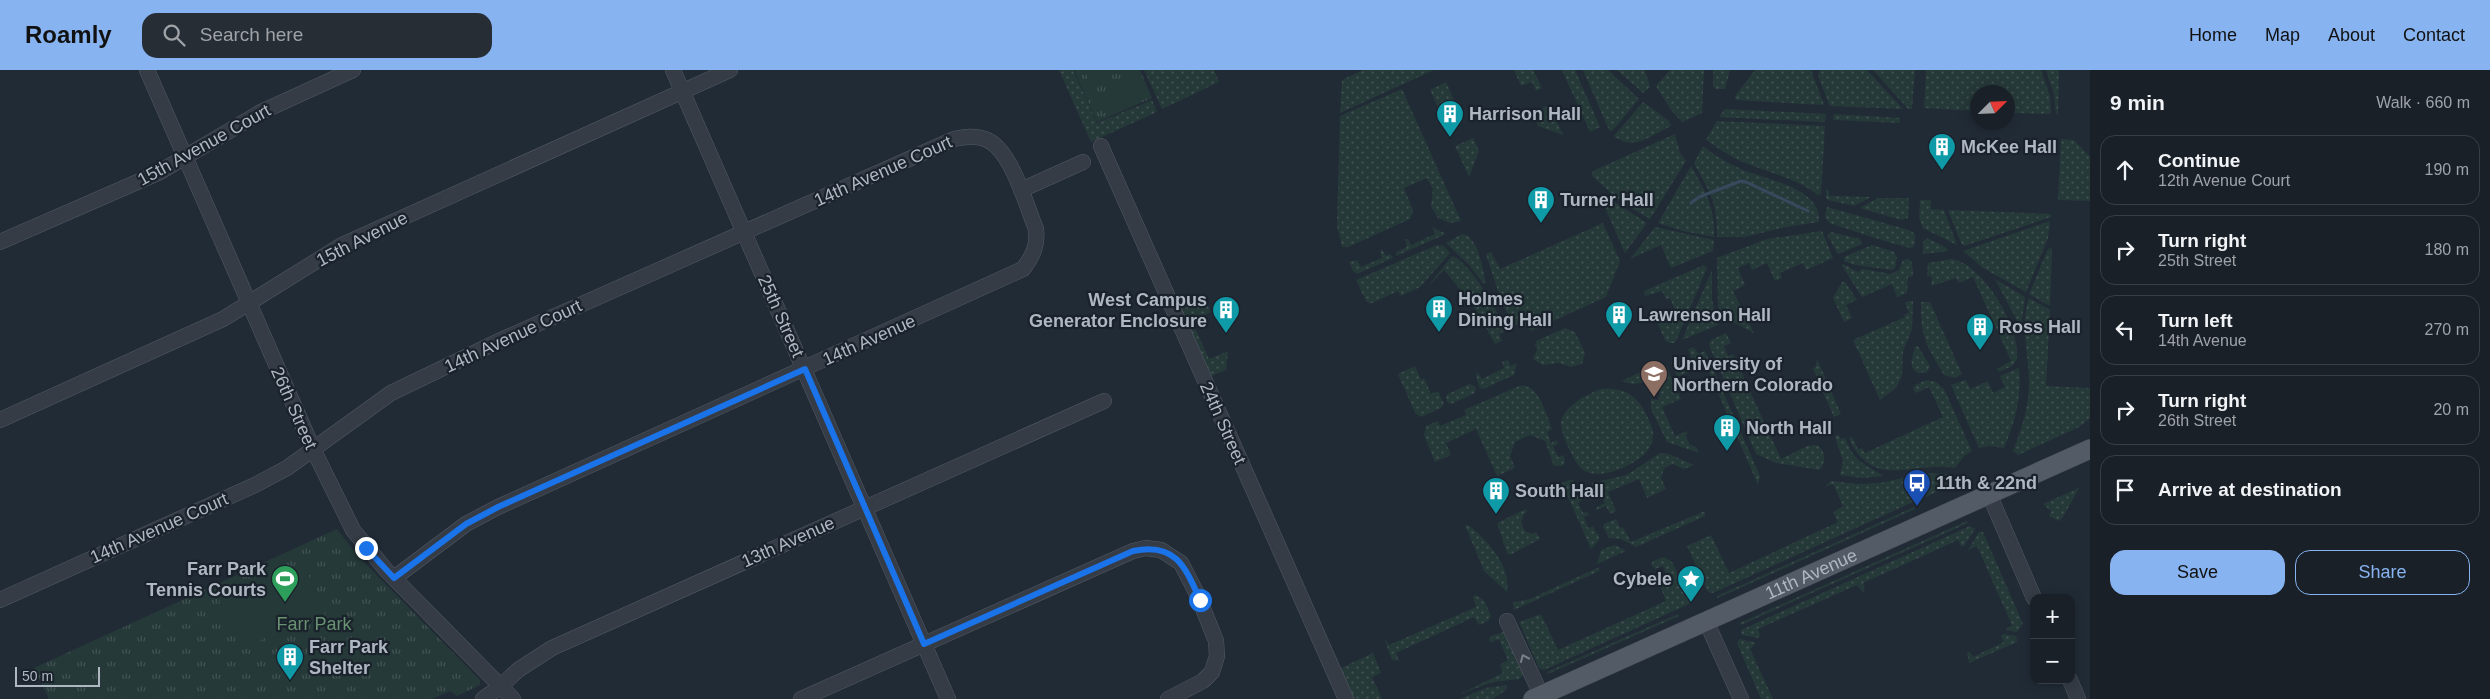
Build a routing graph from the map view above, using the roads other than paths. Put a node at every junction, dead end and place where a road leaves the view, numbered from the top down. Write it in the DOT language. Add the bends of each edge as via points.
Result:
graph roads {
  1 [pos="147,70"];
  2 [pos="353,70"];
  3 [pos="673,70"];
  4 [pos="730,70"];
  5 [pos="682,91"];
  6 [pos="1101,146"];
  7 [pos="186,158"];
  8 [pos="1083,162"];
  9 [pos="1020,190"];
  10 [pos="744,233"];
  11 [pos="0,242"];
  12 [pos="249,304"];
  13 [pos="805,369"];
  14 [pos="1104,401"];
  15 [pos="0,420"];
  16 [pos="313,449"];
  17 [pos="2090,449"];
  18 [pos="1989,494"];
  19 [pos="865,507"];
  20 [pos="394,578"];
  21 [pos="2032,594"];
  22 [pos="0,600"];
  23 [pos="1507,621"];
  24 [pos="1706,621"];
  25 [pos="924,644"];
  26 [pos="2072,684"];
  27 [pos="501,686"];
  28 [pos="1539,698"];
  29 [pos="483,699"];
  30 [pos="513,699"];
  31 [pos="800,699"];
  32 [pos="948,699"];
  33 [pos="1168,699"];
  34 [pos="1346,699"];
  35 [pos="1741,699"];
  36 [pos="2078,699"];
  1 -- 7 [label="street, 26th Street"];
  2 -- 7 [label="street, 15th Avenue Court" via="261,112"];
  3 -- 5 [label="street, 25th Street"];
  4 -- 5 [label="street, 15th Avenue"];
  5 -- 10 [label="street, 25th Street"];
  5 -- 12 [label="street, 15th Avenue" via="342,245"];
  6 -- 34 [label="street, 24th Street"];
  7 -- 11 [label="street, 15th Avenue Court"];
  7 -- 12 [label="street, 26th Street"];
  8 -- 9 [label="street"];
  9 -- 10 [label="street, 14th Avenue Court" via="1003,152 986,139 954,138"];
  9 -- 13 [label="street, 14th Avenue" via="1036,229 1037,240 1034,253 1023,269"];
  10 -- 13 [label="street, 25th Street"];
  10 -- 16 [label="street, 14th Avenue Court" via="499,341 391,393"];
  12 -- 15 [label="street, 15th Avenue" via="223,319"];
  12 -- 16 [label="street, 26th Street"];
  13 -- 19 [label="street, 25th Street"];
  13 -- 20 [label="street, 14th Avenue" via="498,507 466,524"];
  14 -- 19 [label="street, 13th Avenue"];
  16 -- 20 [label="street, 26th Street" via="353,530"];
  16 -- 22 [label="street, 14th Avenue Court" via="255,485"];
  17 -- 18 [label="main road, 11th Avenue"];
  18 -- 21 [label="street"];
  18 -- 24 [label="main road, 11th Avenue"];
  19 -- 25 [label="street, 25th Street"];
  19 -- 27 [label="street, 13th Avenue" via="552,648"];
  20 -- 27 [label="street, 26th Street"];
  28 -- 23 [label="street, one-way"];
  24 -- 28 [label="main road, 11th Avenue"];
  24 -- 35 [label="street"];
  25 -- 31 [label="street"];
  25 -- 32 [label="street, 25th Street"];
  25 -- 33 [label="street" via="1133,551 1146,548 1161,550 1178,560 1185,570 1216,641 1217,656 1212,672 1203,681"];
  26 -- 36 [label="street"];
  27 -- 29 [label="street, 13th Avenue"];
  27 -- 30 [label="street, 26th Street"];
}
